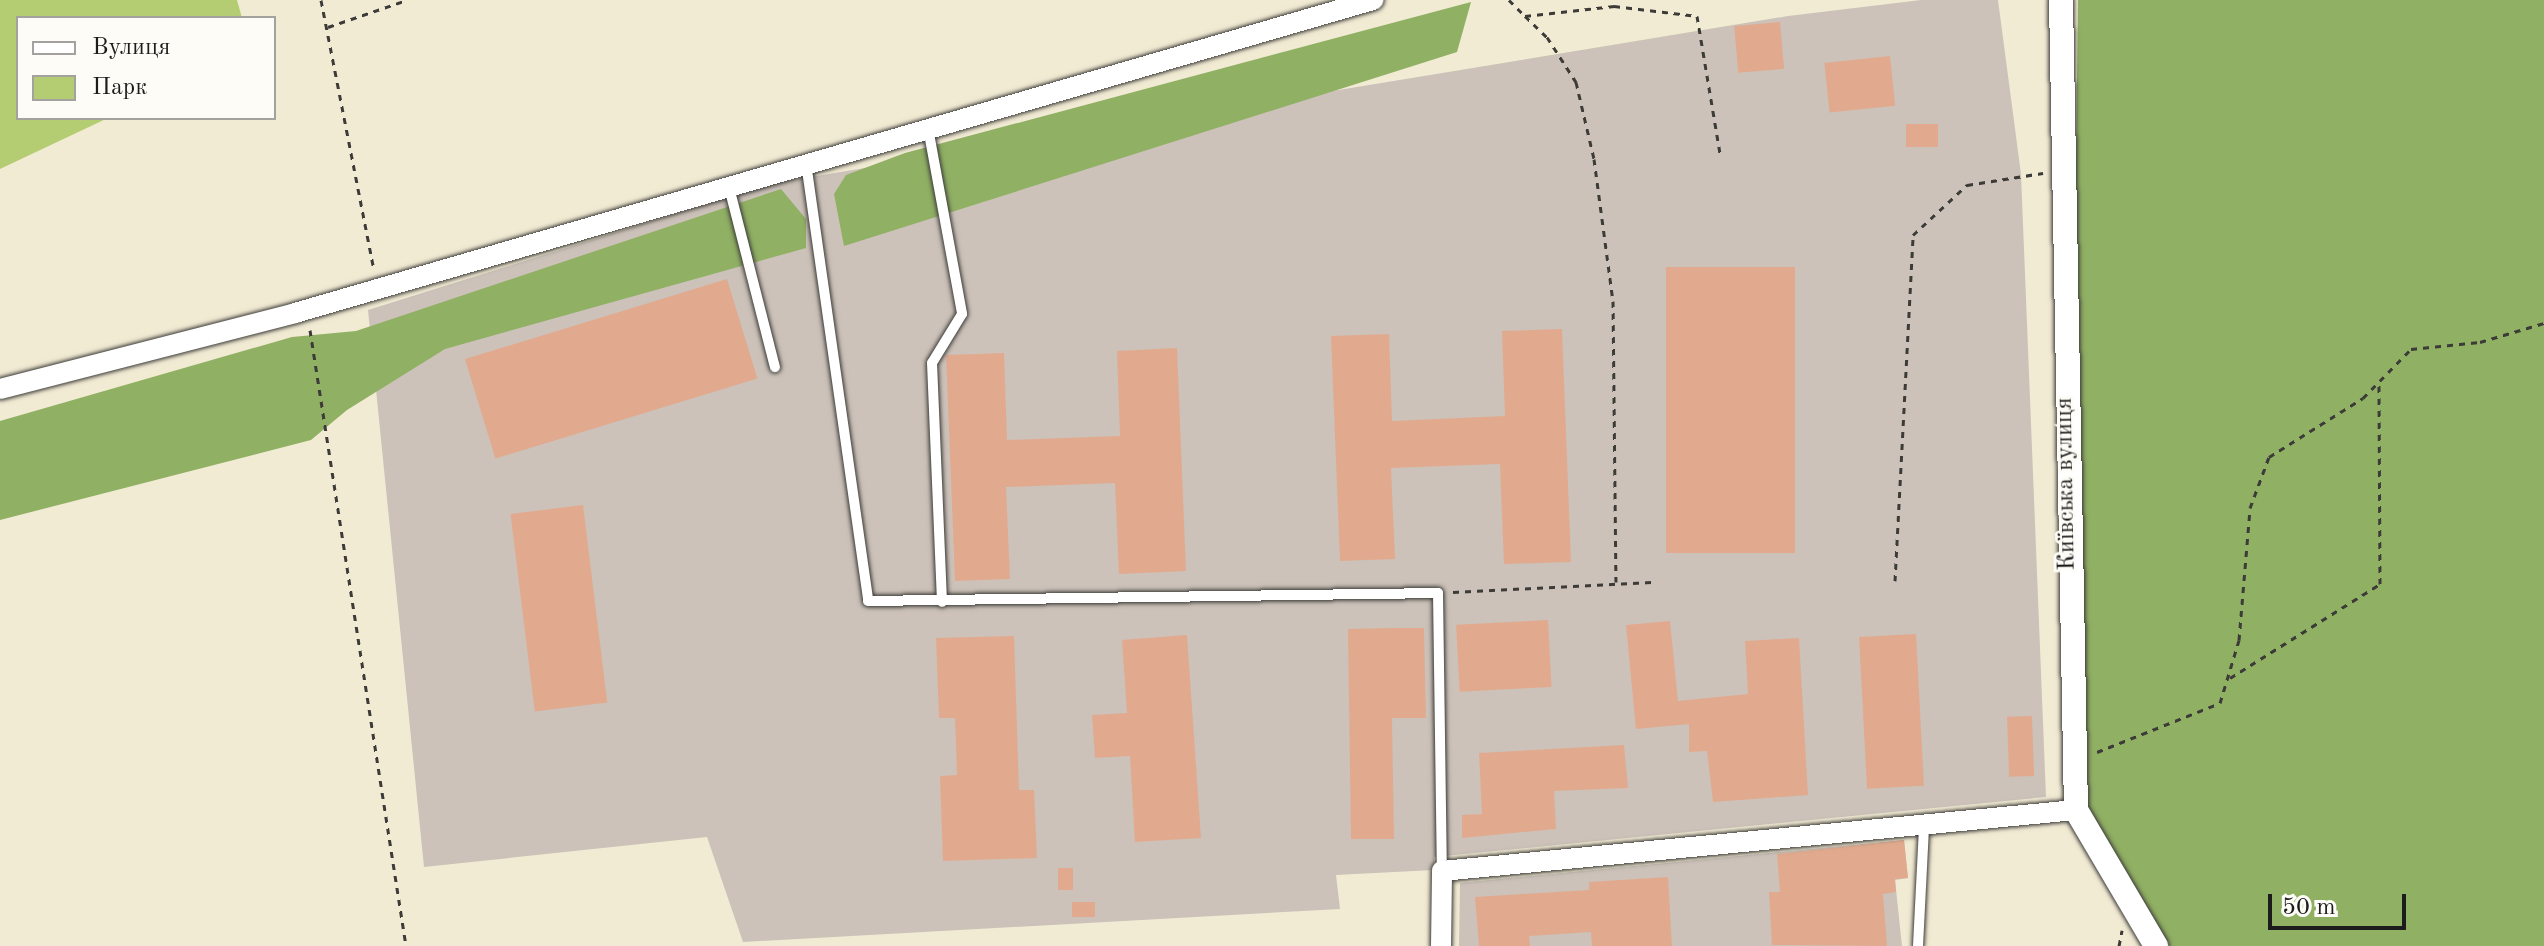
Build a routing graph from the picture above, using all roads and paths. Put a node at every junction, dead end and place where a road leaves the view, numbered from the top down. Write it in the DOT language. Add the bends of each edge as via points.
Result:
graph roads {
  1 [pos="321,0"];
  2 [pos="407,0"];
  3 [pos="1373,0"];
  4 [pos="1509,0"];
  5 [pos="2061,0"];
  6 [pos="1525,16"];
  7 [pos="328,27"];
  8 [pos="928,127"];
  9 [pos="1720,154"];
  10 [pos="806,162"];
  11 [pos="2063,173"];
  12 [pos="729,185"];
  13 [pos="378,290"];
  14 [pos="295,313"];
  15 [pos="2544,323"];
  16 [pos="775,367"];
  17 [pos="2379,382"];
  18 [pos="0,389"];
  19 [pos="1895,581"];
  20 [pos="1616,582"];
  21 [pos="1652,582"];
  22 [pos="1438,593"];
  23 [pos="942,602"];
  24 [pos="2230,678"];
  25 [pos="2072,765"];
  26 [pos="2076,810"];
  27 [pos="1924,828"];
  28 [pos="1442,871"];
  29 [pos="406,946"];
  30 [pos="1441,946"];
  31 [pos="1918,946"];
  32 [pos="2156,946"];
  1 -- 7 [label="path"];
  2 -- 7 [label="path"];
  3 -- 8 [label="street"];
  4 -- 6 [label="path"];
  5 -- 11 [label="street, Київська вулиця"];
  6 -- 9 [label="path" via="1614,6 1697,16"];
  6 -- 20 [label="path" via="1547,37 1576,82 1594,159 1613,301"];
  7 -- 13 [label="path"];
  8 -- 10 [label="street"];
  8 -- 23 [label="lane" via="962,314 932,363"];
  10 -- 12 [label="street"];
  10 -- 23 [label="lane" via="868,601"];
  11 -- 19 [label="path" via="2021,174 1967,185 1913,235"];
  11 -- 25 [label="street, Київська вулиця"];
  12 -- 13 [label="street"];
  12 -- 16 [label="lane"];
  13 -- 14 [label="street"];
  14 -- 18 [label="street"];
  14 -- 29 [label="path" via="312,332"];
  15 -- 17 [label="path" via="2480,342 2411,349"];
  17 -- 24 [label="path" via="2363,398 2269,457 2250,508 2239,640"];
  17 -- 24 [label="path" via="2380,584"];
  20 -- 21 [label="path"];
  20 -- 22 [label="path"];
  22 -- 23 [label="lane"];
  22 -- 28 [label="lane"];
  24 -- 25 [label="path" via="2220,703 2130,735"];
  25 -- 26 [label="street, Київська вулиця"];
  26 -- 27 [label="street"];
  26 -- 32 [label="street, Київська вулиця"];
  27 -- 28 [label="street"];
  27 -- 31 [label="lane"];
  28 -- 30 [label="street"];
}
